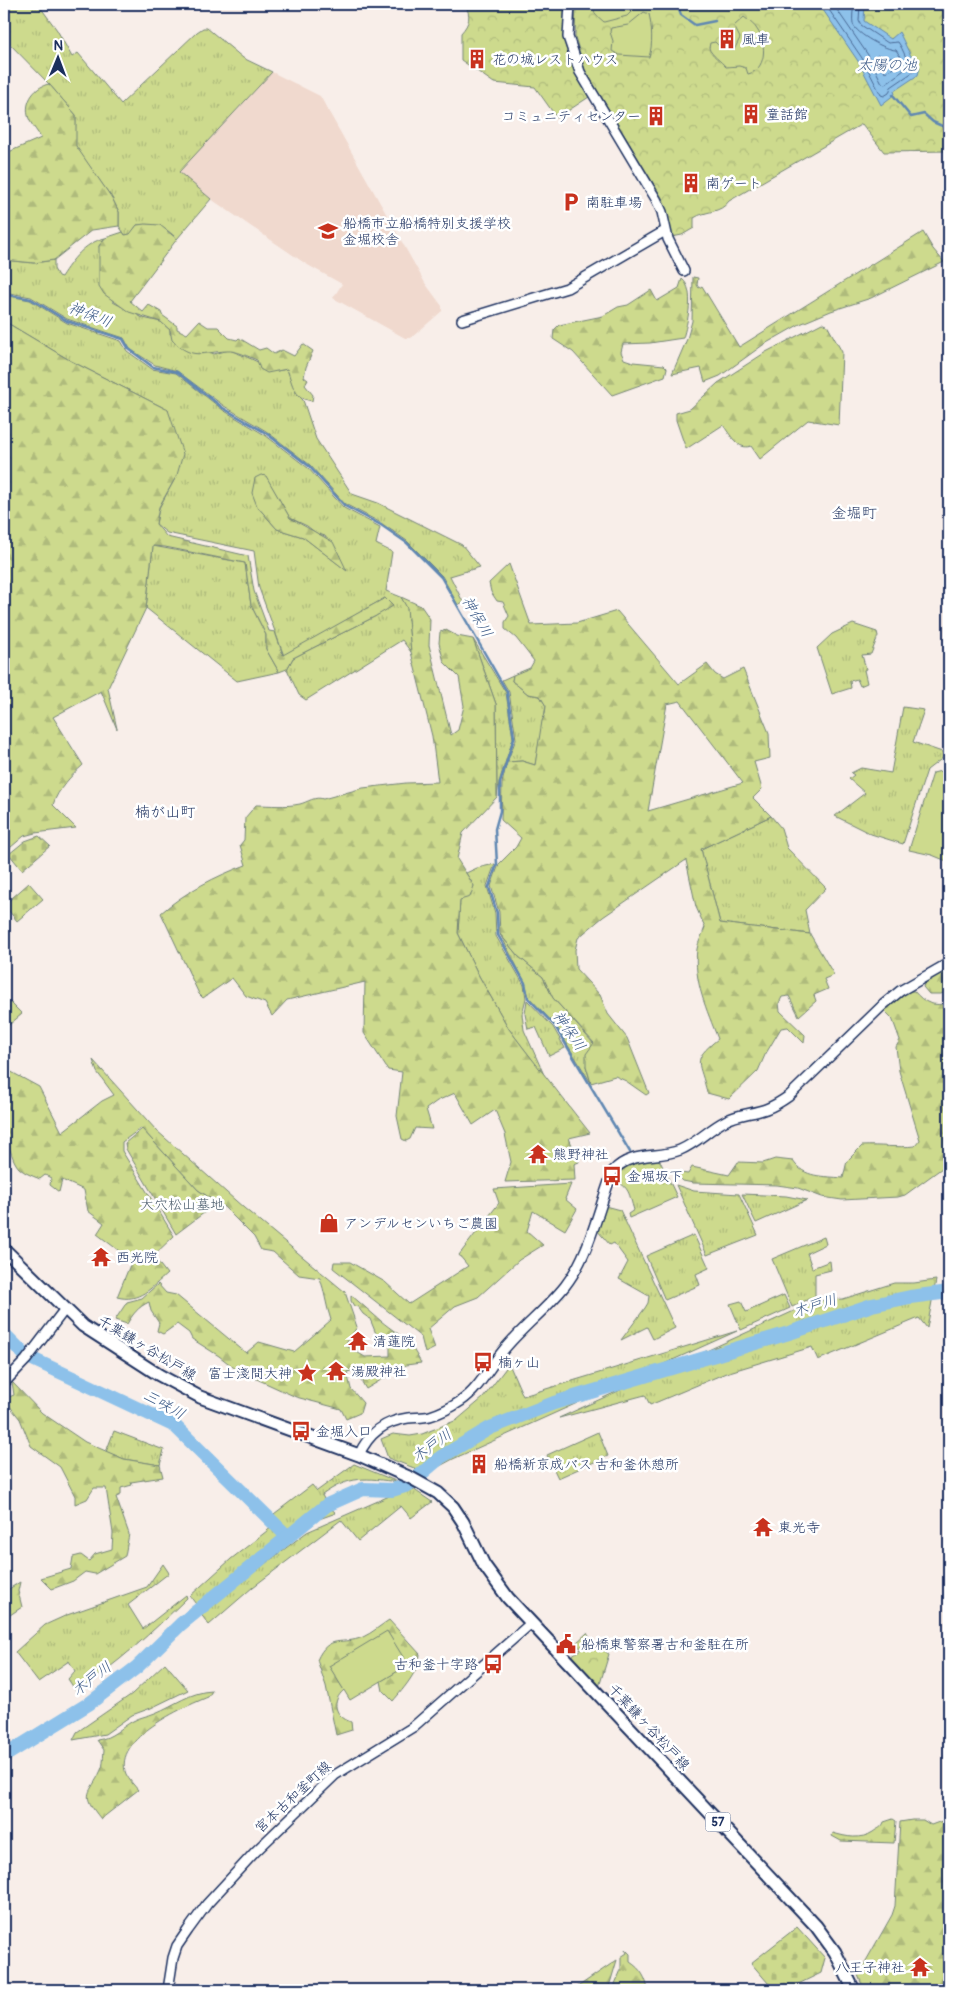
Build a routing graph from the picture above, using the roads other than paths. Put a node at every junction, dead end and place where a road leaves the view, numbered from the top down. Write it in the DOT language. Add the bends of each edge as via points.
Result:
graph roads {
  1 [pos="570,4"];
  2 [pos="666,231"];
  3 [pos="684,271"];
  4 [pos="462,320"];
  5 [pos="949,963"];
  6 [pos="4,1249"];
  7 [pos="65,1309"];
  8 [pos="4,1383"];
  9 [pos="359,1455"];
  10 [pos="530,1624"];
  11 [pos="168,1990"];
  12 [pos="854,1990"];
  1 -- 2 [label="street" via="568,37 576,65 659,205"];
  2 -- 3 [label="street"];
  2 -- 4 [label="street" via="567,288"];
  5 -- 9 [label="street" via="908,986 883,1005 779,1103 727,1120 680,1150 634,1158 618,1166 613,1171 579,1262 566,1285 503,1351 473,1390 462,1401 437,1413 388,1423 370,1436"];
  6 -- 7 [label="main road, 千葉鎌ヶ谷松戸線 / 57"];
  7 -- 8 [label="street"];
  7 -- 9 [label="main road, 千葉鎌ヶ谷松戸線 / 57" via="97,1336 200,1397"];
  9 -- 10 [label="main road, 千葉鎌ヶ谷松戸線 / 57" via="424,1484 444,1498 463,1522 472,1544 497,1585"];
  10 -- 11 [label="street, 宮本古和釜町線" via="414,1728 335,1775 256,1852 219,1890 177,1946"];
  10 -- 12 [label="main road, 千葉鎌ヶ谷松戸線 / 57" via="816,1926 835,1952"];
}
